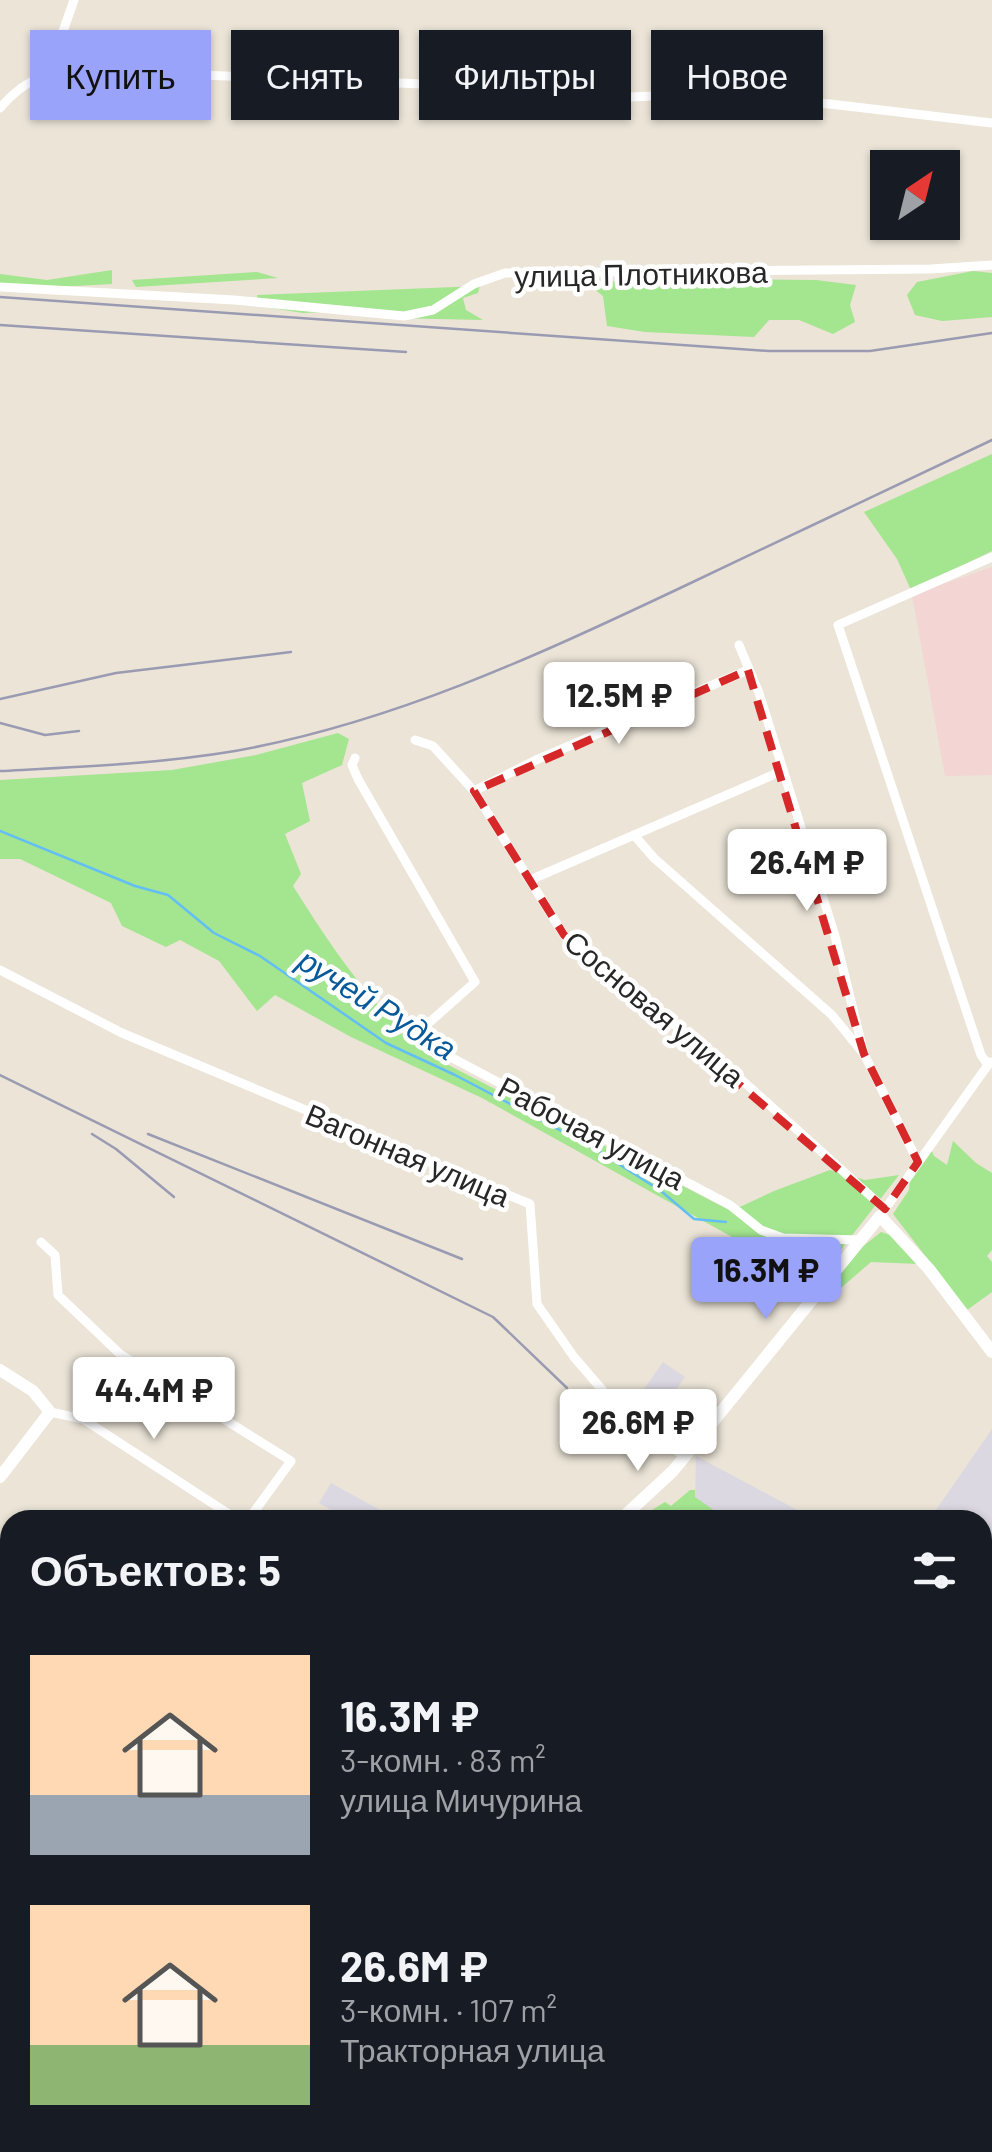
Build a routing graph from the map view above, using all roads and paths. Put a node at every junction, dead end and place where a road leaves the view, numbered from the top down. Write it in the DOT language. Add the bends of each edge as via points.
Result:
graph roads {
  1 [pos="74,0"];
  2 [pos="64,30"];
  3 [pos="211,77"];
  4 [pos="30,82"];
  5 [pos="0,108"];
  6 [pos="992,123"];
  7 [pos="992,265"];
  8 [pos="0,286"];
  9 [pos="992,557"];
  10 [pos="739,645"];
  11 [pos="748,670"];
  12 [pos="415,740"];
  13 [pos="355,758"];
  14 [pos="782,772"];
  15 [pos="474,792"];
  16 [pos="634,834"];
  17 [pos="530,880"];
  18 [pos="0,970"];
  19 [pos="864,1054"];
  20 [pos="990,1062"];
  21 [pos="918,1162"];
  22 [pos="882,1212"];
  23 [pos="859,1240"];
  24 [pos="42,1242"];
  25 [pos="992,1352"];
  26 [pos="0,1370"];
  27 [pos="50,1412"];
  28 [pos="686,1456"];
  29 [pos="0,1476"];
  30 [pos="223,1510"];
  31 [pos="255,1510"];
  32 [pos="630,1510"];
  1 -- 2 [label="street"];
  3 -- 6 [label="street" via="830,104"];
  4 -- 5 [label="street"];
  7 -- 8 [label="street, улица Плотникова" via="505,273 433,310 404,316"];
  9 -- 20 [label="street" via="838,625 981,1054"];
  10 -- 11 [label="street"];
  11 -- 14 [label="street"];
  11 -- 15 [label="street"];
  12 -- 15 [label="street, Сосновая улица" via="433,746"];
  13 -- 23 [label="street, Рабочая улица" via="358,779 476,982 422,1030 418,1038 424,1044 730,1205 761,1230 783,1238"];
  14 -- 16 [label="street"];
  14 -- 19 [label="street" via="835,936"];
  15 -- 17 [label="street, Сосновая улица"];
  16 -- 17 [label="street"];
  16 -- 19 [label="street" via="832,1015"];
  17 -- 22 [label="street, Сосновая улица" via="564,935 732,1072"];
  18 -- 28 [label="street, Вагонная улица" via="122,1033 530,1204 537,1304 623,1414"];
  19 -- 21 [label="street"];
  20 -- 21 [label="street"];
  21 -- 22 [label="street"];
  22 -- 23 [label="main road"];
  22 -- 25 [label="main road"];
  23 -- 28 [label="main road"];
  24 -- 31 [label="street" via="55,1254 58,1295 120,1354 291,1461"];
  26 -- 27 [label="main road" via="33,1391"];
  27 -- 29 [label="main road"];
  27 -- 30 [label="street" via="83,1419"];
  28 -- 32 [label="main road"];
}
